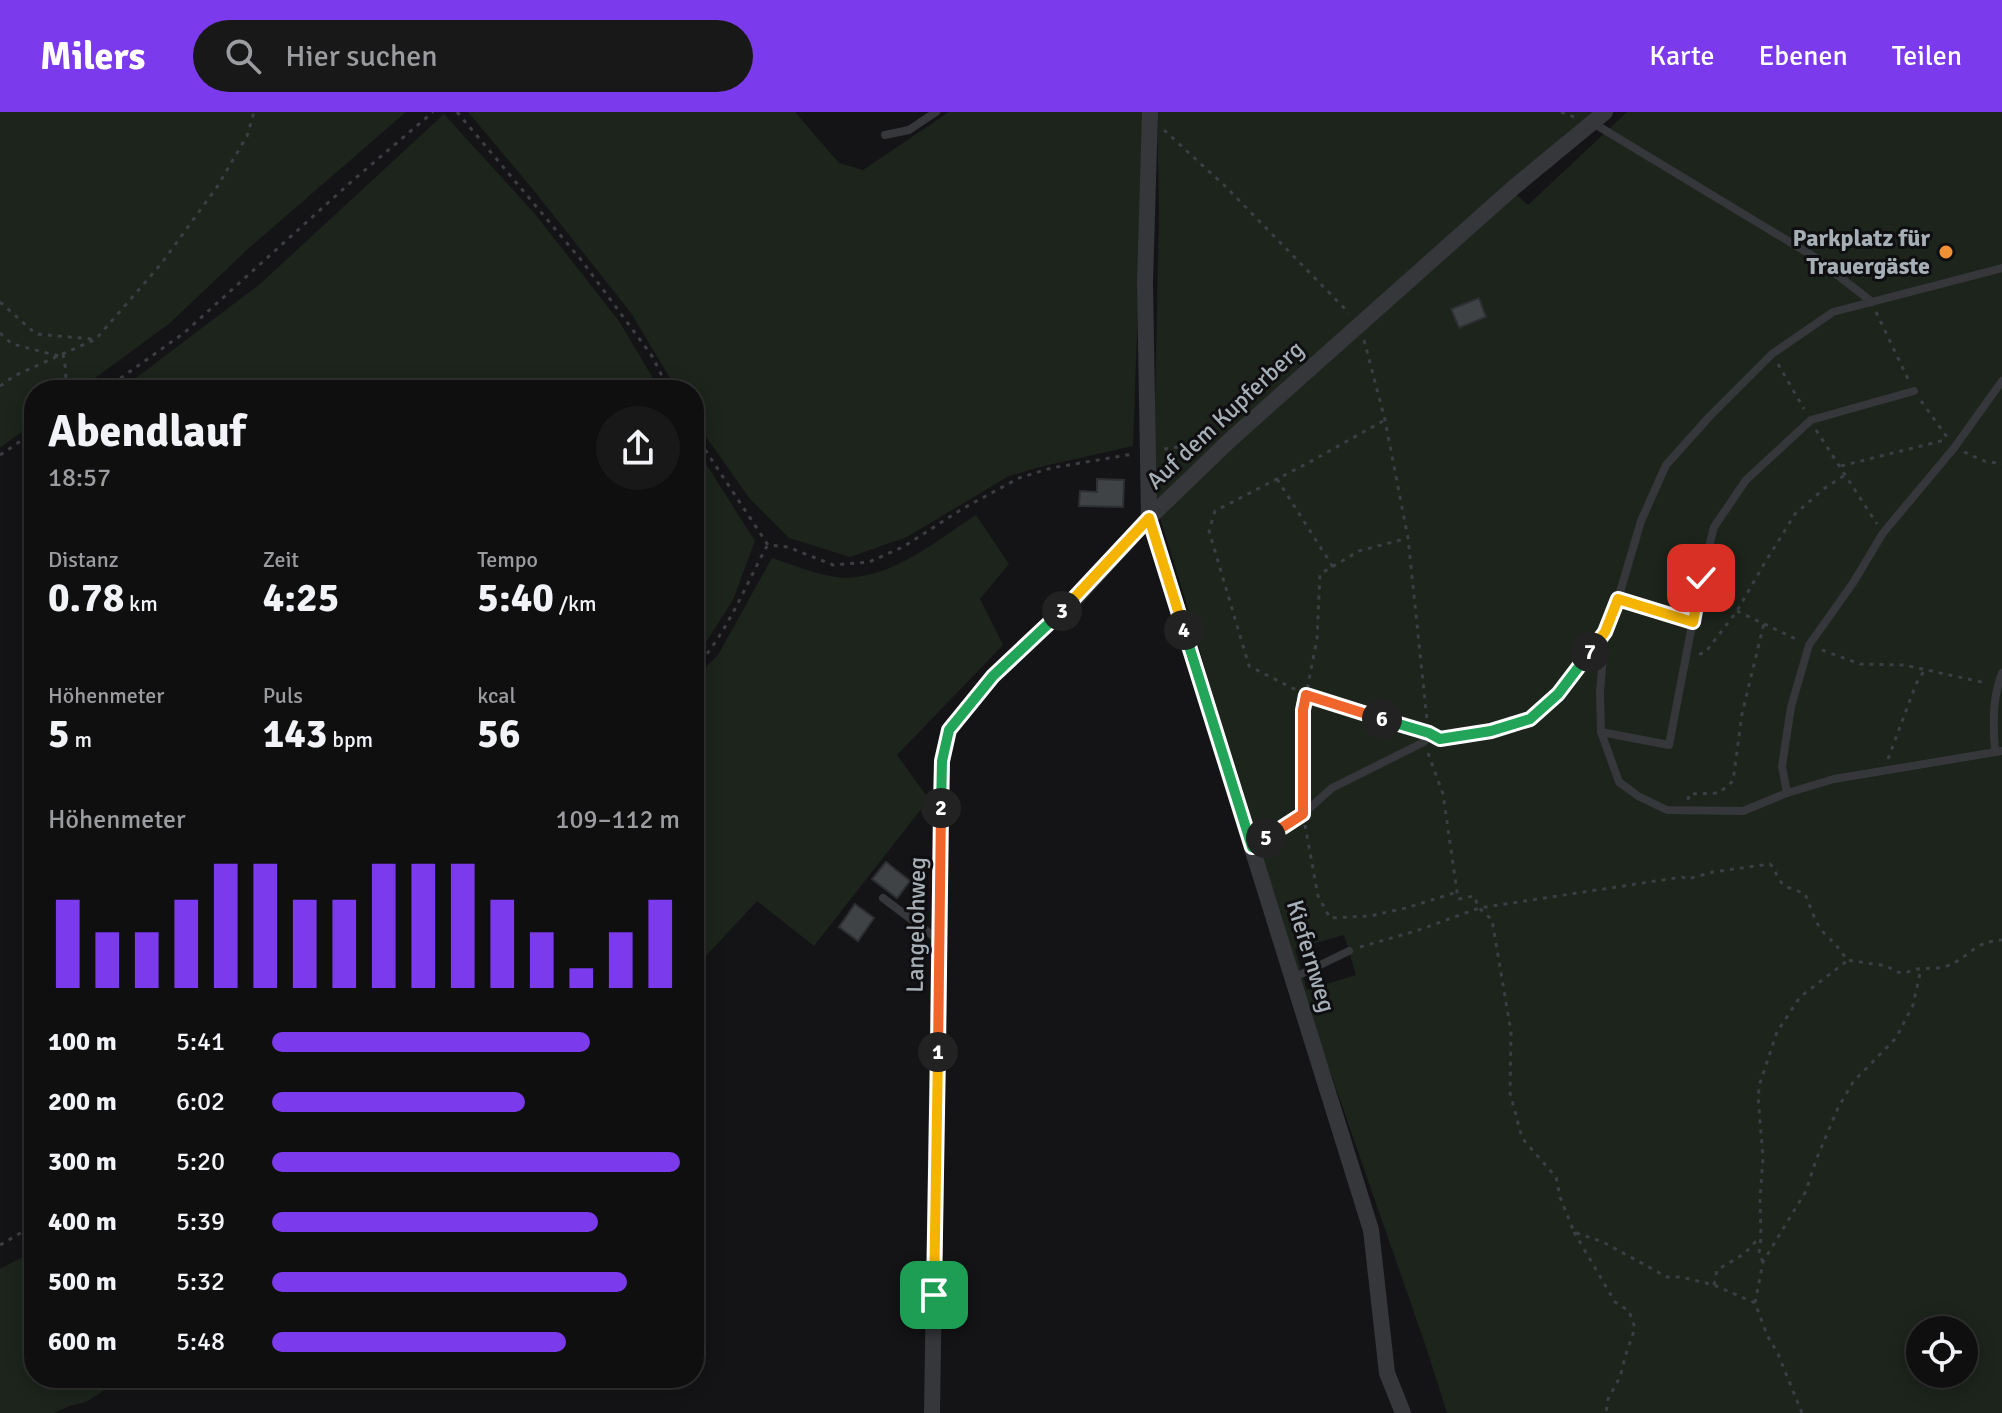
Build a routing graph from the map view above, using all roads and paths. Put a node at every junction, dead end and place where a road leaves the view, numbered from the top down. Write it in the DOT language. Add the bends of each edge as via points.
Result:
graph roads {
  1 [pos="254,112"];
  2 [pos="433,112"];
  3 [pos="457,112"];
  4 [pos="936,112"];
  5 [pos="1577,112"];
  6 [pos="1150,114"];
  7 [pos="1571,115"];
  8 [pos="1599,117"];
  9 [pos="885,135"];
  10 [pos="2002,268"];
  11 [pos="0,302"];
  12 [pos="1872,302"];
  13 [pos="1360,324"];
  14 [pos="0,333"];
  15 [pos="96,339"];
  16 [pos="1772,354"];
  17 [pos="61,355"];
  18 [pos="66,380"];
  19 [pos="118,380"];
  20 [pos="664,380"];
  21 [pos="2002,381"];
  22 [pos="0,386"];
  23 [pos="1914,391"];
  24 [pos="1385,420"];
  25 [pos="1811,420"];
  26 [pos="24,439"];
  27 [pos="1948,439"];
  28 [pos="1821,440"];
  29 [pos="1203,444"];
  30 [pos="704,448"];
  31 [pos="1149,451"];
  32 [pos="0,455"];
  33 [pos="1841,466"];
  34 [pos="1845,475"];
  35 [pos="1277,479"];
  36 [pos="1149,518"];
  37 [pos="1883,533"];
  38 [pos="1408,538"];
  39 [pos="768,545"];
  40 [pos="1333,567"];
  41 [pos="1618,599"];
  42 [pos="1737,611"];
  43 [pos="1693,622"];
  44 [pos="1764,623"];
  45 [pos="1605,632"];
  46 [pos="1809,645"];
  47 [pos="1688,656"];
  48 [pos="704,658"];
  49 [pos="1924,671"];
  50 [pos="2002,673"];
  51 [pos="1997,685"];
  52 [pos="1306,695"];
  53 [pos="1601,732"];
  54 [pos="1440,739"];
  55 [pos="1424,742"];
  56 [pos="1999,751"];
  57 [pos="1884,770"];
  58 [pos="1787,793"];
  59 [pos="1684,811"];
  60 [pos="1303,814"];
  61 [pos="1252,847"];
  62 [pos="1457,892"];
  63 [pos="883,898"];
  64 [pos="1479,908"];
  65 [pos="2002,940"];
  66 [pos="940,942"];
  67 [pos="1349,951"];
  68 [pos="1847,960"];
  69 [pos="1921,969"];
  70 [pos="1293,978"];
  71 [pos="24,1231"];
  72 [pos="1574,1232"];
  73 [pos="1761,1237"];
  74 [pos="0,1245"];
  75 [pos="1763,1262"];
  76 [pos="1714,1285"];
  77 [pos="1755,1303"];
  78 [pos="932,1413"];
  79 [pos="1403,1413"];
  80 [pos="1606,1413"];
  81 [pos="1802,1413"];
  1 -- 15 [label="path" via="247,136 217,187 161,264"];
  2 -- 19 [label="path" via="184,333"];
  3 -- 20 [label="path" via="582,261"];
  4 -- 9 [label="lane" via="909,130"];
  5 -- 7 [label="path"];
  6 -- 13 [label="path"];
  6 -- 31 [label="street, Auf dem Kupferberg" via="1145,283"];
  8 -- 12 [label="lane" via="1813,256"];
  8 -- 13 [label="street, Auf dem Kupferberg"];
  10 -- 12 [label="lane"];
  11 -- 15 [label="path" via="36,334"];
  12 -- 16 [label="lane" via="1833,312"];
  13 -- 24 [label="path"];
  13 -- 36 [label="street, Auf dem Kupferberg"];
  14 -- 17 [label="path" via="12,344"];
  15 -- 17 [label="path"];
  16 -- 25 [label="path"];
  16 -- 41 [label="lane" via="1666,465 1641,521"];
  17 -- 18 [label="path"];
  17 -- 22 [label="path"];
  21 -- 37 [label="lane"];
  23 -- 25 [label="lane"];
  24 -- 35 [label="path"];
  24 -- 38 [label="path"];
  25 -- 43 [label="lane" via="1746,480 1714,527"];
  26 -- 32 [label="path"];
  27 -- 33 [label="path"];
  28 -- 33 [label="path"];
  29 -- 31 [label="path"];
  30 -- 39 [label="path"];
  31 -- 36 [label="street, Auf dem Kupferberg"];
  31 -- 39 [label="path" via="1019,478 869,562 833,565"];
  33 -- 34 [label="path"];
  34 -- 37 [label="path"];
  34 -- 42 [label="path" via="1795,514"];
  35 -- 40 [label="path"];
  35 -- 52 [label="path" via="1215,511 1209,531 1249,666"];
  36 -- 61 [label="street, Kiefernweg"];
  36 -- 66 [label="street, Langelohweg" via="1075,599 993,676 949,730 942,761"];
  37 -- 46 [label="lane"];
  38 -- 40 [label="path" via="1359,551"];
  38 -- 52 [label="path" via="1429,733"];
  39 -- 48 [label="path"];
  40 -- 52 [label="path" via="1320,574 1317,639"];
  41 -- 43 [label="lane"];
  41 -- 45 [label="lane"];
  42 -- 44 [label="path"];
  42 -- 47 [label="path" via="1705,653"];
  43 -- 47 [label="lane"];
  44 -- 46 [label="path"];
  44 -- 59 [label="path" via="1742,714 1733,781 1719,793 1689,794"];
  45 -- 53 [label="lane"];
  45 -- 54 [label="lane" via="1558,694 1530,719"];
  46 -- 49 [label="path" via="1860,664"];
  46 -- 58 [label="lane" via="1791,707 1782,766"];
  47 -- 53 [label="lane" via="1669,745"];
  49 -- 51 [label="path"];
  49 -- 57 [label="path"];
  50 -- 51 [label="lane"];
  51 -- 56 [label="lane" via="1993,721"];
  52 -- 60 [label="path"];
  53 -- 59 [label="lane" via="1619,782 1667,810"];
  55 -- 60 [label="lane" via="1332,788"];
  55 -- 62 [label="path" via="1443,794"];
  56 -- 57 [label="lane"];
  57 -- 58 [label="lane"];
  58 -- 59 [label="lane" via="1743,811"];
  60 -- 61 [label="lane"];
  60 -- 62 [label="path" via="1318,896 1330,918 1370,916"];
  61 -- 70 [label="street, Kiefernweg"];
  62 -- 64 [label="path" via="1458,899 1474,896"];
  63 -- 66 [label="lane"];
  64 -- 67 [label="path"];
  64 -- 68 [label="path" via="1770,864 1785,886 1805,894 1825,935"];
  64 -- 72 [label="path" via="1492,920 1511,1032 1510,1093 1522,1138 1556,1177"];
  65 -- 69 [label="path" via="1941,968"];
  66 -- 78 [label="street, Langelohweg"];
  67 -- 70 [label="lane"];
  68 -- 69 [label="path" via="1896,972"];
  68 -- 73 [label="path" via="1800,997 1777,1032 1760,1083"];
  69 -- 75 [label="path" via="1913,1005 1896,1038 1853,1082 1806,1191"];
  70 -- 79 [label="street, Kiefernweg" via="1371,1230 1387,1373"];
  71 -- 74 [label="path"];
  72 -- 76 [label="path" via="1667,1277"];
  72 -- 80 [label="path" via="1615,1302 1629,1311 1635,1328"];
  73 -- 75 [label="path"];
  73 -- 76 [label="path" via="1717,1270"];
  75 -- 77 [label="path"];
  76 -- 77 [label="path"];
  77 -- 81 [label="path"];
}
